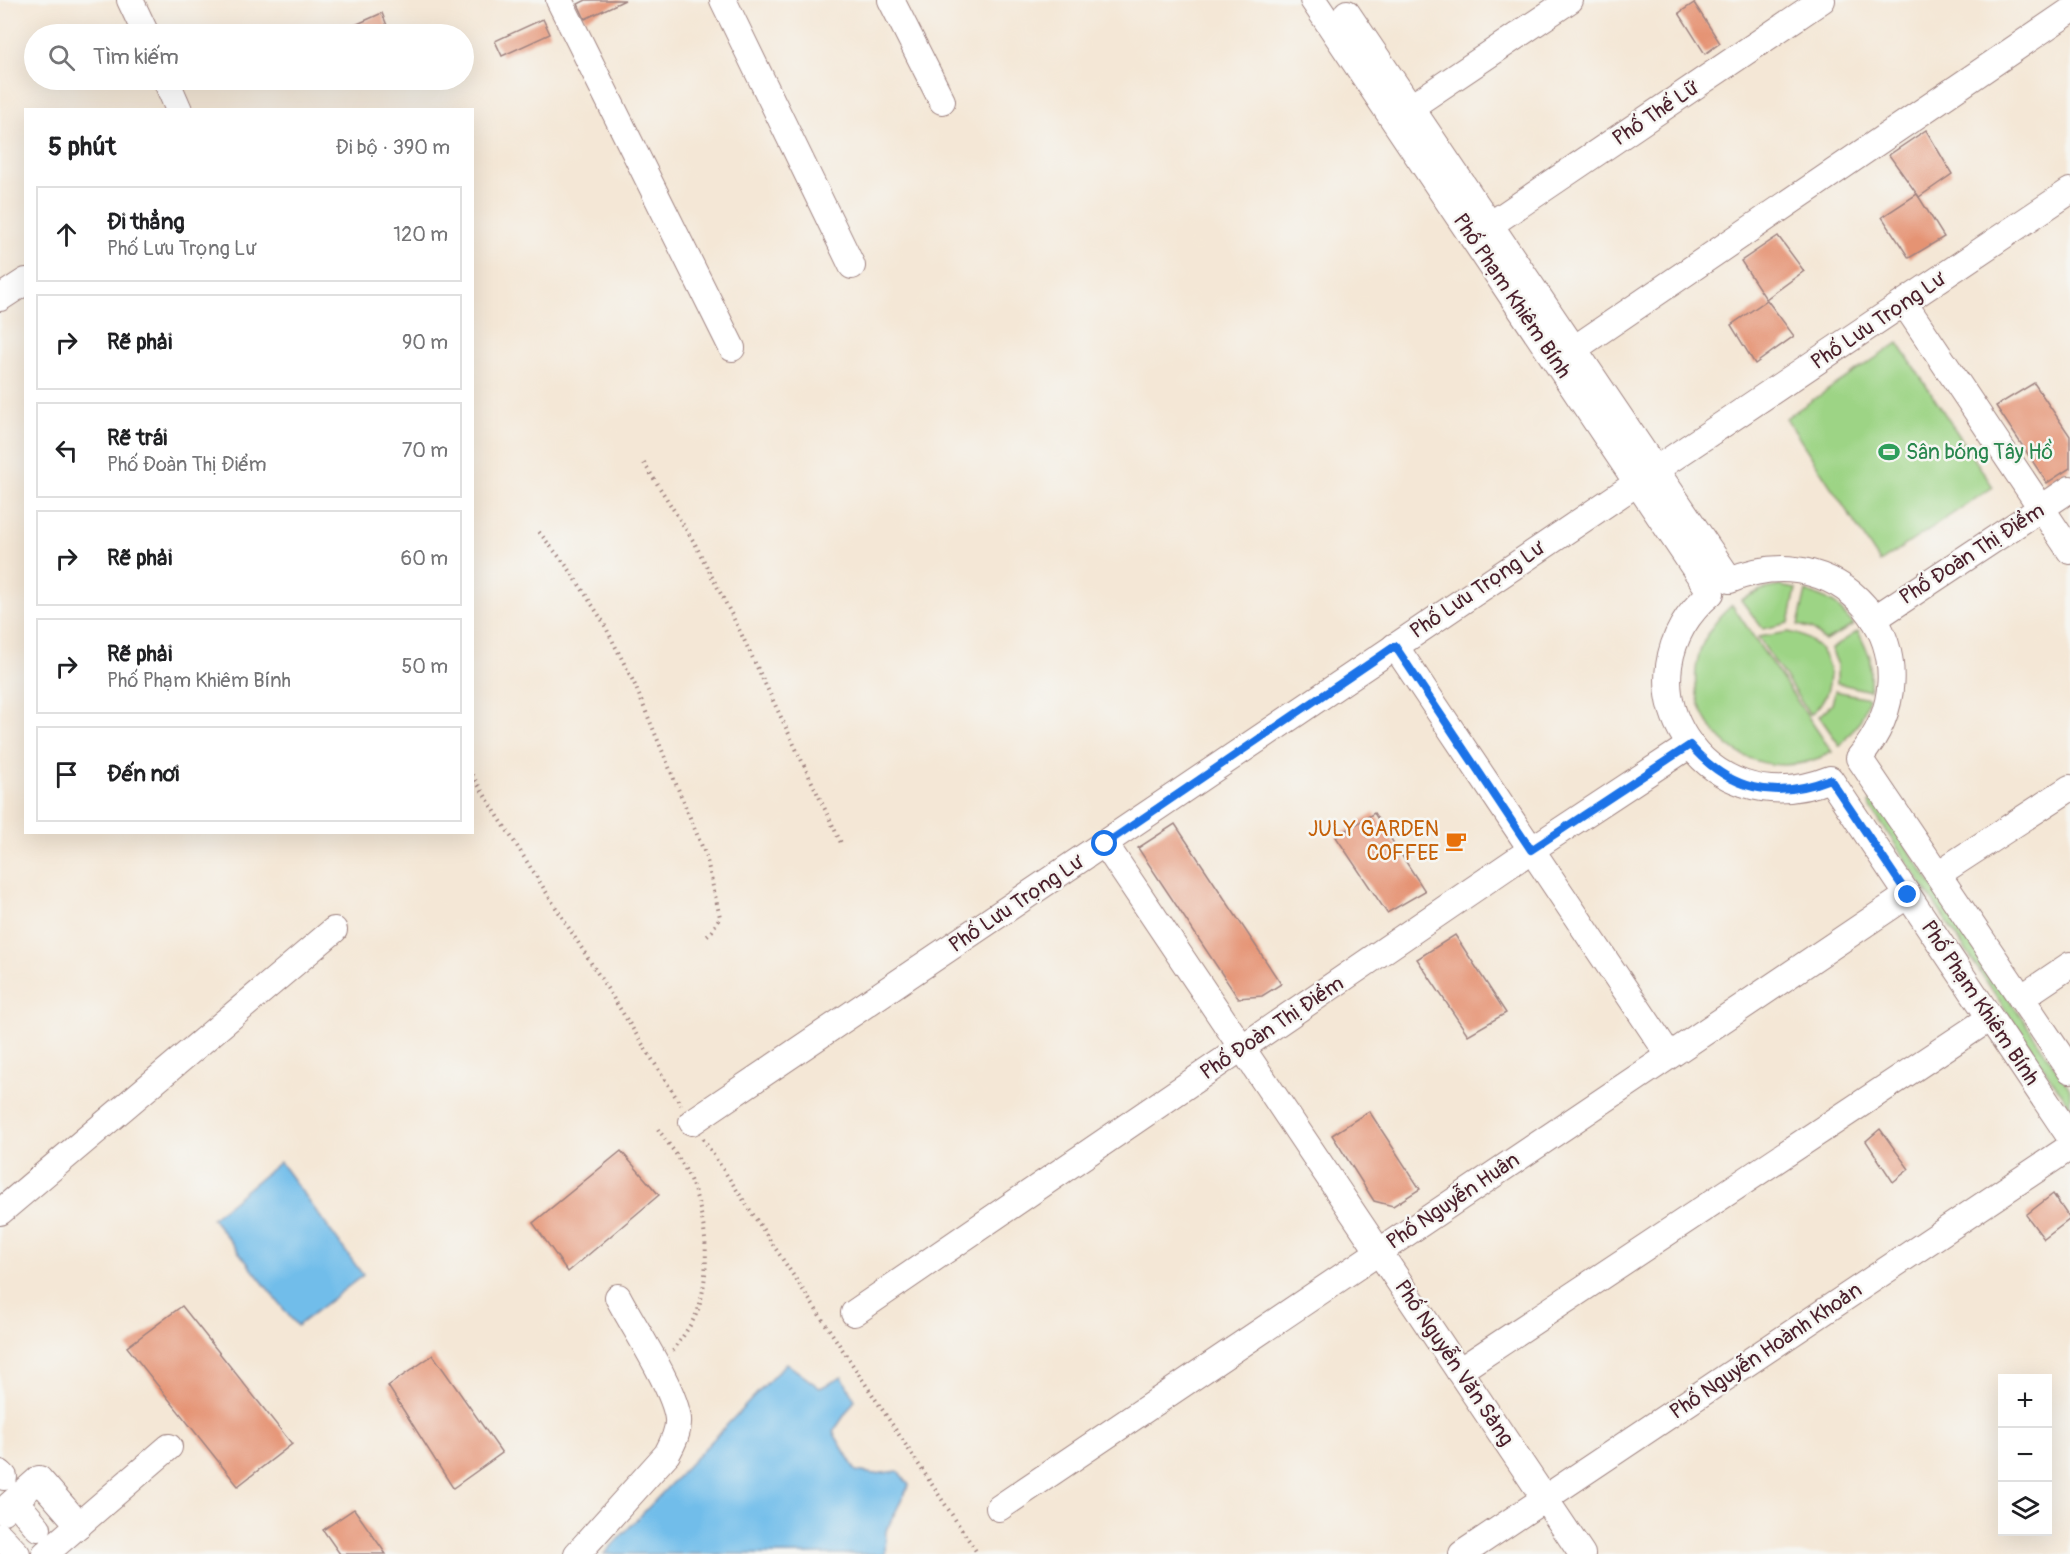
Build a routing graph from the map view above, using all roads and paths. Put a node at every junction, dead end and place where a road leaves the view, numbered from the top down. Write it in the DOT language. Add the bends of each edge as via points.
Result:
graph roads {
  1 [pos="130,0"];
  2 [pos="559,0"];
  3 [pos="723,0"];
  4 [pos="891,0"];
  5 [pos="1313,0"];
  6 [pos="1570,0"];
  7 [pos="1822,0"];
  8 [pos="2070,11"];
  9 [pos="1347,13"];
  10 [pos="141,24"];
  11 [pos="170,90"];
  12 [pos="942,101"];
  13 [pos="1411,107"];
  14 [pos="178,108"];
  15 [pos="2070,191"];
  16 [pos="1490,225"];
  17 [pos="852,266"];
  18 [pos="24,282"];
  19 [pos="0,298"];
  20 [pos="1904,303"];
  21 [pos="732,348"];
  22 [pos="1574,349"];
  23 [pos="644,463"];
  24 [pos="1646,476"];
  25 [pos="2070,489"];
  26 [pos="2041,509"];
  27 [pos="539,532"];
  28 [pos="2070,551"];
  29 [pos="1720,586"];
  30 [pos="1874,619"];
  31 [pos="1395,646"];
  32 [pos="1690,745"];
  33 [pos="474,778"];
  34 [pos="2070,788"];
  35 [pos="1105,844"];
  36 [pos="842,845"];
  37 [pos="1531,850"];
  38 [pos="1938,874"];
  39 [pos="1908,895"];
  40 [pos="334,930"];
  41 [pos="705,937"];
  42 [pos="2070,965"];
  43 [pos="2021,998"];
  44 [pos="1990,1018"];
  45 [pos="1243,1049"];
  46 [pos="1669,1055"];
  47 [pos="2070,1070"];
  48 [pos="692,1122"];
  49 [pos="658,1129"];
  50 [pos="2070,1137"];
  51 [pos="2070,1148"];
  52 [pos="0,1212"];
  53 [pos="1379,1251"];
  54 [pos="618,1297"];
  55 [pos="855,1313"];
  56 [pos="657,1370"];
  57 [pos="1459,1371"];
  58 [pos="169,1447"];
  59 [pos="1545,1499"];
  60 [pos="999,1508"];
  61 [pos="6,1516"];
  62 [pos="79,1525"];
  63 [pos="38,1528"];
  64 [pos="17,1554"];
  65 [pos="45,1554"];
  66 [pos="577,1554"];
  67 [pos="978,1554"];
  68 [pos="1462,1554"];
  69 [pos="1582,1554"];
  1 -- 10 [label="street"];
  2 -- 21 [label="street"];
  3 -- 17 [label="street"];
  4 -- 12 [label="street"];
  5 -- 24 [label="street, Phố Phạm Khiêm Bính"];
  6 -- 13 [label="street"];
  7 -- 16 [label="street, Phố Thế Lữ"];
  8 -- 22 [label="street"];
  9 -- 13 [label="street, Phố Phạm Khiêm Bính"];
  11 -- 14 [label="street"];
  13 -- 16 [label="street, Phố Phạm Khiêm Bính"];
  15 -- 20 [label="street, Phố Lưu Trọng Lư"];
  16 -- 22 [label="street, Phố Phạm Khiêm Bính"];
  18 -- 19 [label="street"];
  20 -- 24 [label="street, Phố Lưu Trọng Lư"];
  20 -- 26 [label="street"];
  22 -- 24 [label="street, Phố Phạm Khiêm Bính"];
  23 -- 36 [label="path" via="694,543 736,623"];
  24 -- 29 [label="street, Phố Phạm Khiêm Bính"];
  24 -- 31 [label="street, Phố Lưu Trọng Lư"];
  25 -- 26 [label="street, Phố Đoàn Thị Điểm"];
  26 -- 28 [label="street"];
  26 -- 30 [label="street, Phố Đoàn Thị Điểm"];
  27 -- 41 [label="path" via="580,586 634,683 705,856 720,917"];
  29 -- 30 [label="street" via="1763,569 1798,569 1846,589"];
  29 -- 32 [label="street" via="1693,610 1684,624 1670,669 1675,717"];
  30 -- 38 [label="street, Phố Phạm Khiêm Bính" via="1891,662 1891,696 1880,729 1859,758"];
  31 -- 35 [label="street, Phố Lưu Trọng Lư"];
  31 -- 37 [label="street"];
  32 -- 37 [label="street, Phố Đoàn Thị Điểm"];
  32 -- 39 [label="street, Phố Phạm Khiêm Bính" via="1714,770 1754,787 1796,790 1830,779"];
  33 -- 48 [label="path"];
  34 -- 38 [label="street"];
  35 -- 45 [label="street, Phố Nguyễn Văn Sảng"];
  35 -- 48 [label="street, Phố Lưu Trọng Lư"];
  37 -- 45 [label="street, Phố Đoàn Thị Điểm"];
  37 -- 46 [label="street"];
  38 -- 43 [label="street, Phố Phạm Khiêm Bính"];
  39 -- 44 [label="street, Phố Phạm Khiêm Bính"];
  39 -- 46 [label="street, Phố Nguyễn Huân"];
  40 -- 52 [label="street"];
  42 -- 43 [label="street"];
  43 -- 47 [label="street, Phố Phạm Khiêm Bính"];
  44 -- 50 [label="street, Phố Phạm Khiêm Bính"];
  44 -- 57 [label="street"];
  45 -- 53 [label="street, Phố Nguyễn Văn Sảng"];
  45 -- 55 [label="street, Phố Đoàn Thị Điểm"];
  46 -- 53 [label="street, Phố Nguyễn Huân"];
  48 -- 67 [label="path"];
  49 -- 56 [label="path" via="684,1167 700,1210 705,1238 698,1308 670,1356"];
  51 -- 59 [label="street, Phố Nguyễn Hoành Khoản"];
  53 -- 57 [label="street, Phố Nguyễn Văn Sảng"];
  53 -- 60 [label="street, Phố Nguyễn Huân"];
  54 -- 56 [label="street"];
  56 -- 66 [label="street" via="675,1402 675,1439 667,1454"];
  57 -- 59 [label="street, Phố Nguyễn Văn Sảng"];
  58 -- 62 [label="street"];
  59 -- 68 [label="street, Phố Nguyễn Hoành Khoản"];
  59 -- 69 [label="street, Phố Nguyễn Văn Sảng"];
  61 -- 62 [label="street" via="39,1479"];
  61 -- 63 [label="street"];
  61 -- 64 [label="street"];
  62 -- 65 [label="street"];
}
